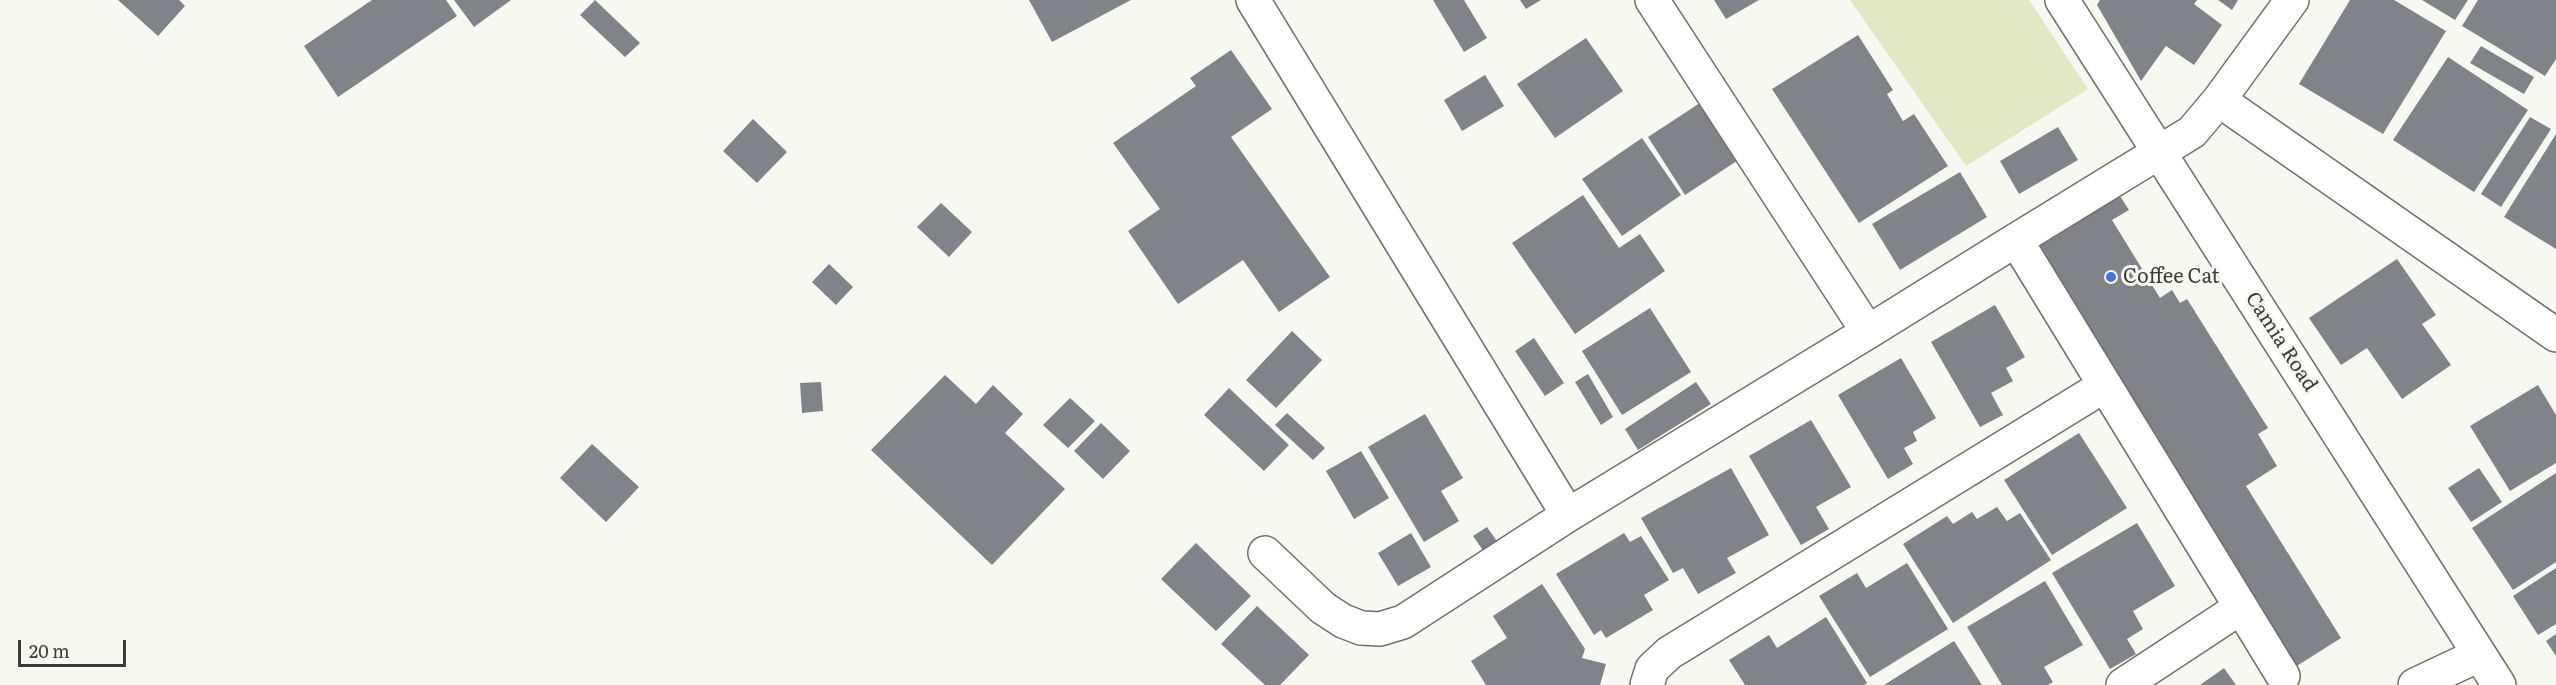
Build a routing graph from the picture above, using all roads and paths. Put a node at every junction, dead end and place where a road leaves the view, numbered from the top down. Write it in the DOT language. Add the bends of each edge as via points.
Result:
graph roads {
  1 [pos="1253,0"];
  2 [pos="1652,0"];
  3 [pos="2062,0"];
  4 [pos="2292,0"];
  5 [pos="2219,100"];
  6 [pos="2160,153"];
  7 [pos="2016,240"];
  8 [pos="1868,332"];
  9 [pos="2556,334"];
  10 [pos="2104,386"];
  11 [pos="1568,515"];
  12 [pos="1265,553"];
  13 [pos="2240,608"];
  14 [pos="2480,655"];
  15 [pos="2283,676"];
  16 [pos="1647,685"];
  17 [pos="2123,685"];
  18 [pos="2415,685"];
  19 [pos="2499,685"];
  1 -- 11 [label="street"];
  2 -- 8 [label="street"];
  3 -- 6 [label="street, Camia Road"];
  4 -- 5 [label="street"];
  5 -- 6 [label="street" via="2192,132"];
  5 -- 9 [label="street"];
  6 -- 7 [label="street"];
  6 -- 14 [label="street, Camia Road"];
  7 -- 8 [label="street"];
  7 -- 10 [label="street"];
  8 -- 11 [label="street"];
  10 -- 13 [label="street"];
  10 -- 16 [label="street" via="1669,653 1653,669"];
  11 -- 12 [label="street" via="1403,622 1380,629 1361,628 1323,608"];
  13 -- 15 [label="street"];
  13 -- 17 [label="street"];
  14 -- 18 [label="street"];
  14 -- 19 [label="street, Camia Road"];
}
